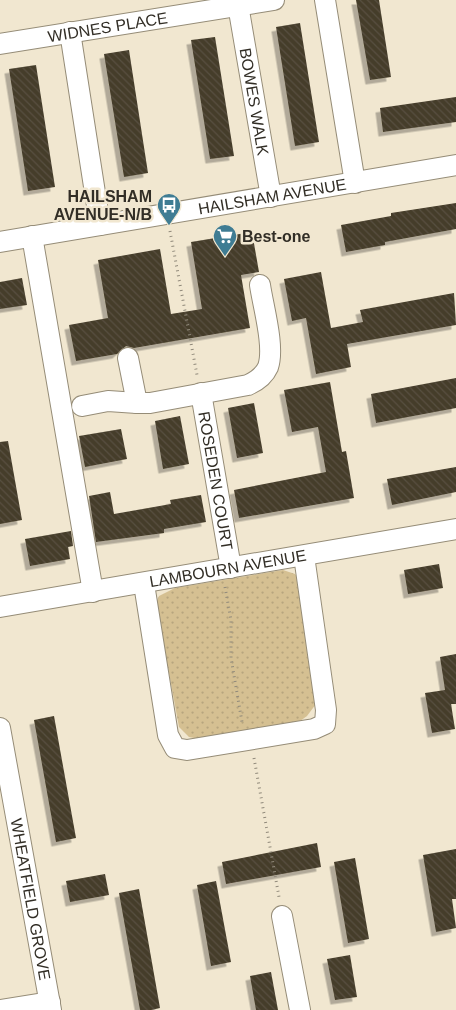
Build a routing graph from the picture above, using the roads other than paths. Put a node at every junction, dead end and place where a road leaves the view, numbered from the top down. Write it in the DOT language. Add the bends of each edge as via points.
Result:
graph roads {
  1 [pos="274,0"];
  2 [pos="325,0"];
  3 [pos="238,5"];
  4 [pos="70,32"];
  5 [pos="0,44"];
  6 [pos="456,166"];
  7 [pos="355,183"];
  8 [pos="271,197"];
  9 [pos="100,224"];
  10 [pos="32,236"];
  11 [pos="0,242"];
  12 [pos="260,285"];
  13 [pos="128,358"];
  14 [pos="201,393"];
  15 [pos="137,403"];
  16 [pos="82,406"];
  17 [pos="456,529"];
  18 [pos="304,556"];
  19 [pos="231,568"];
  20 [pos="144,584"];
  21 [pos="93,592"];
  22 [pos="0,607"];
  23 [pos="1,738"];
  24 [pos="282,916"];
  25 [pos="50,1006"];
  26 [pos="1,1010"];
  27 [pos="300,1010"];
  1 -- 3 [label="street, WIDNES PLACE"];
  2 -- 7 [label="street"];
  3 -- 4 [label="street, WIDNES PLACE"];
  3 -- 8 [label="street, BOWES WALK"];
  4 -- 5 [label="street, WIDNES PLACE"];
  4 -- 9 [label="street"];
  6 -- 7 [label="street, HAILSHAM AVENUE"];
  7 -- 8 [label="street, HAILSHAM AVENUE"];
  8 -- 9 [label="street, HAILSHAM AVENUE"];
  9 -- 10 [label="street, HAILSHAM AVENUE"];
  10 -- 11 [label="street, HAILSHAM AVENUE"];
  10 -- 21 [label="street"];
  12 -- 14 [label="street, ROSEDEN COURT" via="270,347 268,366 257,381 248,385"];
  13 -- 15 [label="street"];
  14 -- 15 [label="street, ROSEDEN COURT"];
  14 -- 19 [label="street, ROSEDEN COURT"];
  15 -- 16 [label="street, ROSEDEN COURT" via="108,401"];
  17 -- 18 [label="street, LAMBOURN AVENUE"];
  18 -- 19 [label="street, LAMBOURN AVENUE"];
  18 -- 20 [label="street" via="326,710 325,724 314,730 187,750 175,748 168,735"];
  19 -- 20 [label="street, LAMBOURN AVENUE"];
  20 -- 21 [label="street, LAMBOURN AVENUE"];
  21 -- 22 [label="street, LAMBOURN AVENUE"];
  23 -- 25 [label="street, WHEATFIELD GROVE"];
  24 -- 27 [label="street"];
  25 -- 26 [label="street"];
}
